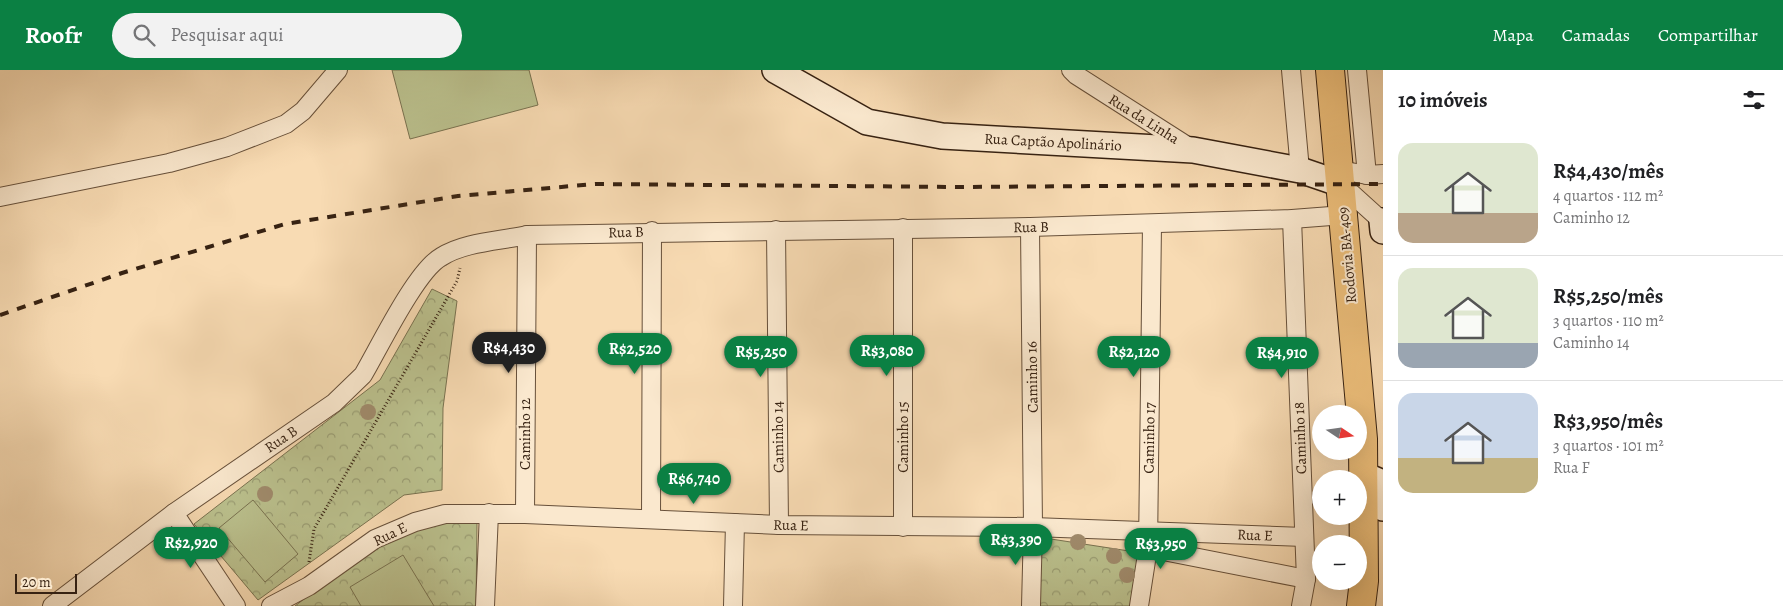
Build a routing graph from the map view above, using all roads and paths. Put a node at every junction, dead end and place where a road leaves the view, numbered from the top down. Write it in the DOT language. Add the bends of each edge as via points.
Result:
graph roads {
  1 [pos="338,70"];
  2 [pos="776,70"];
  3 [pos="1071,70"];
  4 [pos="1292,70"];
  5 [pos="1330,70"];
  6 [pos="1357,70"];
  7 [pos="1193,150"];
  8 [pos="1300,170"];
  9 [pos="1375,175"];
  10 [pos="1340,177"];
  11 [pos="0,198"];
  12 [pos="1344,215"];
  13 [pos="1292,219"];
  14 [pos="1152,224"];
  15 [pos="1383,225"];
  16 [pos="1030,227"];
  17 [pos="903,228"];
  18 [pos="776,230"];
  19 [pos="652,231"];
  20 [pos="527,235"];
  21 [pos="466,248"];
  22 [pos="1374,491"];
  23 [pos="174,513"];
  24 [pos="488,513"];
  25 [pos="525,514"];
  26 [pos="651,519"];
  27 [pos="735,523"];
  28 [pos="779,524"];
  29 [pos="903,527"];
  30 [pos="1033,527"];
  31 [pos="1304,537"];
  32 [pos="1148,540"];
  33 [pos="1367,543"];
  34 [pos="1312,558"];
  35 [pos="1312,564"];
  36 [pos="1306,579"];
  37 [pos="309,586"];
  38 [pos="52,606"];
  39 [pos="236,606"];
  40 [pos="272,606"];
  41 [pos="485,606"];
  42 [pos="733,606"];
  43 [pos="1031,606"];
  44 [pos="1139,606"];
  45 [pos="1301,606"];
  1 -- 11 [label="street" via="303,111 286,124 227,147 169,163"];
  2 -- 7 [label="street, Rua Captão Apolinário" via="867,122 942,136"];
  3 -- 7 [label="street, Rua da Linha"];
  4 -- 8 [label="street"];
  5 -- 10 [label="main road, Rodovia BA-409"];
  6 -- 9 [label="street"];
  7 -- 8 [label="street, Rua Captão Apolinário"];
  8 -- 10 [label="street, Rua Captão Apolinário"];
  9 -- 10 [label="street"];
  10 -- 12 [label="main road, Rodovia BA-409"];
  10 -- 15 [label="street"];
  12 -- 13 [label="street, Rua B"];
  12 -- 22 [label="main road, Rodovia BA-409" via="1363,439"];
  13 -- 14 [label="street, Rua B"];
  13 -- 31 [label="street, Caminho 18"];
  14 -- 16 [label="street, Rua B"];
  14 -- 32 [label="street, Caminho 17"];
  16 -- 17 [label="street, Rua B"];
  16 -- 30 [label="street, Caminho 16"];
  17 -- 18 [label="street, Rua B"];
  17 -- 29 [label="street, Caminho 15"];
  18 -- 19 [label="street, Rua B"];
  18 -- 28 [label="street, Caminho 14"];
  19 -- 20 [label="street, Rua B"];
  19 -- 26 [label="street"];
  20 -- 21 [label="street, Rua B"];
  20 -- 25 [label="street, Caminho 12"];
  21 -- 23 [label="street, Rua B" via="441,256 424,270 363,375 351,389"];
  21 -- 37 [label="path" via="457,281 314,530"];
  22 -- 33 [label="main road, Rodovia BA-409"];
  23 -- 38 [label="street, Rua B"];
  23 -- 39 [label="street"];
  24 -- 25 [label="street, Rua E"];
  24 -- 37 [label="street, Rua E" via="445,514 415,522 375,539"];
  24 -- 41 [label="street"];
  25 -- 26 [label="street, Rua E"];
  26 -- 27 [label="street, Rua E"];
  27 -- 28 [label="street, Rua E"];
  27 -- 42 [label="street"];
  28 -- 29 [label="street, Rua E"];
  29 -- 30 [label="street, Rua E"];
  30 -- 32 [label="street, Rua E"];
  30 -- 43 [label="street, Caminho 16"];
  31 -- 32 [label="street, Rua E"];
  31 -- 34 [label="street, Caminho 18"];
  32 -- 36 [label="street"];
  32 -- 44 [label="street, Caminho 17"];
  35 -- 36 [label="street, Caminho 18"];
  36 -- 45 [label="street, Caminho 18"];
  37 -- 40 [label="street, Rua E"];
}
